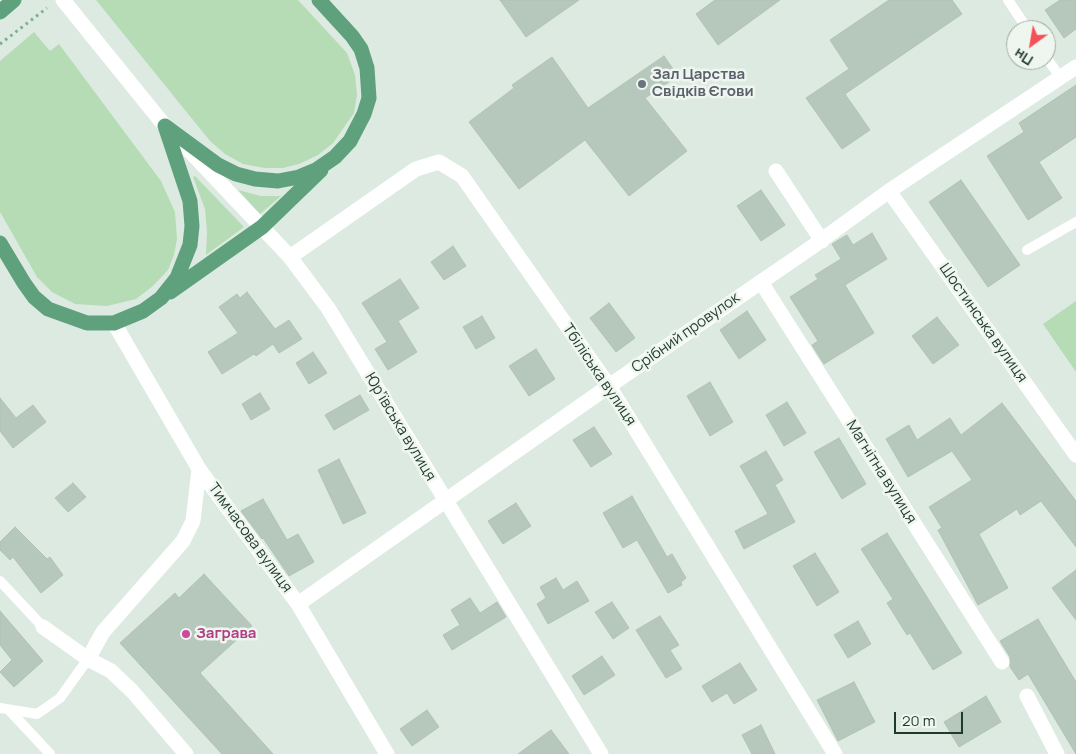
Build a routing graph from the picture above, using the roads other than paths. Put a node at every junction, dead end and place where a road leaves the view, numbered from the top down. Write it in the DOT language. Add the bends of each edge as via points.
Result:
graph roads {
  1 [pos="14,0"];
  2 [pos="319,0"];
  3 [pos="1008,0"];
  4 [pos="56,3"];
  5 [pos="0,12"];
  6 [pos="1021,20"];
  7 [pos="1076,67"];
  8 [pos="1055,70"];
  9 [pos="1060,78"];
  10 [pos="165,126"];
  11 [pos="335,157"];
  12 [pos="776,171"];
  13 [pos="889,191"];
  14 [pos="1076,222"];
  15 [pos="262,227"];
  16 [pos="822,241"];
  17 [pos="0,243"];
  18 [pos="1027,250"];
  19 [pos="290,257"];
  20 [pos="761,282"];
  21 [pos="161,298"];
  22 [pos="114,323"];
  23 [pos="609,386"];
  24 [pos="1076,456"];
  25 [pos="199,469"];
  26 [pos="445,501"];
  27 [pos="0,581"];
  28 [pos="298,604"];
  29 [pos="43,627"];
  30 [pos="88,659"];
  31 [pos="1002,662"];
  32 [pos="1027,696"];
  33 [pos="5,710"];
  34 [pos="50,754"];
  35 [pos="186,754"];
  36 [pos="387,754"];
  37 [pos="601,754"];
  38 [pos="835,754"];
  39 [pos="1057,754"];
  1 -- 5 [label="main road"];
  2 -- 11 [label="main road" via="352,36 361,49 367,68 369,98 364,114 350,141"];
  3 -- 6 [label="lane"];
  4 -- 10 [label="street, Юрʼївська вулиця"];
  7 -- 9 [label="street, Срібний провулок"];
  8 -- 9 [label="lane"];
  9 -- 13 [label="street, Срібний провулок"];
  10 -- 11 [label="main road" via="218,165 236,174 255,178 278,181 299,177"];
  10 -- 15 [label="street, Юрʼївська вулиця"];
  10 -- 21 [label="main road" via="190,202 192,226 185,260 177,278"];
  11 -- 15 [label="main road"];
  12 -- 16 [label="street"];
  13 -- 16 [label="street, Срібний провулок"];
  13 -- 24 [label="street, Шостинська вулиця"];
  14 -- 18 [label="lane"];
  15 -- 19 [label="street, Юрʼївська вулиця"];
  15 -- 21 [label="main road"];
  16 -- 20 [label="street, Срібний провулок"];
  17 -- 22 [label="main road" via="24,283 48,309 87,323"];
  19 -- 23 [label="street, Тбіліська вулиця" via="416,169 439,162 462,176"];
  19 -- 26 [label="street, Юрʼївська вулиця" via="328,308"];
  20 -- 23 [label="street, Срібний провулок"];
  20 -- 31 [label="street, Магнітна вулиця"];
  21 -- 22 [label="main road" via="143,311"];
  22 -- 25 [label="street, Тимчасова вулиця"];
  23 -- 26 [label="street, Срібний провулок"];
  23 -- 38 [label="street, Тбіліська вулиця"];
  25 -- 28 [label="street, Тимчасова вулиця"];
  25 -- 30 [label="street" via="193,521 183,541 103,632"];
  26 -- 28 [label="street, Срібний провулок"];
  26 -- 37 [label="street, Юрʼївська вулиця"];
  27 -- 29 [label="lane"];
  28 -- 36 [label="street, Тимчасова вулиця"];
  29 -- 30 [label="street"];
  30 -- 33 [label="lane" via="60,698 37,714"];
  30 -- 35 [label="street" via="111,671 126,685"];
  32 -- 39 [label="street"];
  33 -- 34 [label="lane"];
}
